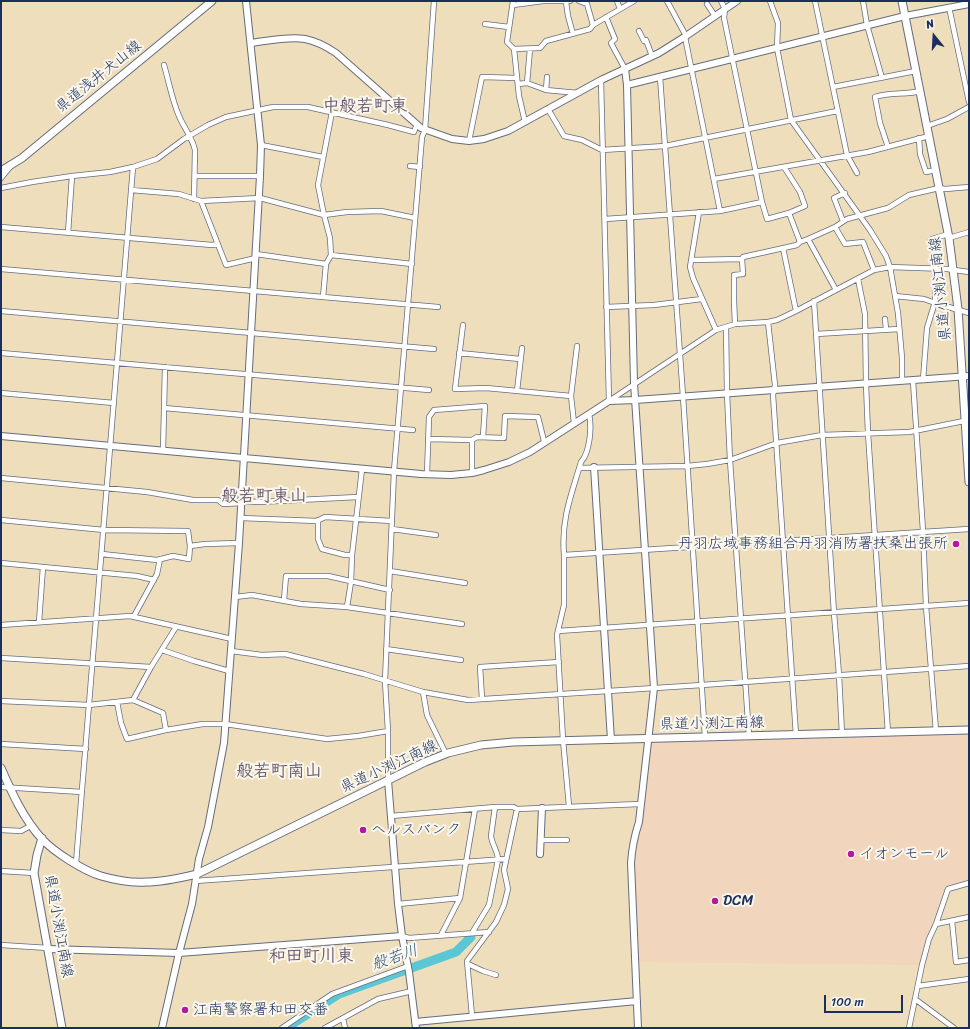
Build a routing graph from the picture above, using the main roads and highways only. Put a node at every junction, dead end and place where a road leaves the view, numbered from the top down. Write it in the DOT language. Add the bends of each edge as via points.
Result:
graph roads {
  1 [pos="212,1"];
  2 [pos="902,1"];
  3 [pos="1,171"];
  4 [pos="966,376"];
  5 [pos="968,452"];
  6 [pos="969,482"];
  7 [pos="969,730"];
  8 [pos="1,768"];
  9 [pos="42,838"];
  10 [pos="62,1028"];
  1 -- 3 [label="main road, 県道浅井犬山線" via="11,166"];
  2 -- 4 [label="main road, 県道小渕江南線" via="949,236"];
  4 -- 5 [label="main road, 県道小渕江南線" via="964,421"];
  5 -- 6 [label="main road, 県道小渕江南線"];
  7 -- 9 [label="main road, 県道小渕江南線" via="563,740 482,745 425,762 196,878 145,882 100,875 52,849"];
  8 -- 9 [label="main road" via="17,804"];
  9 -- 10 [label="main road, 県道小渕江南線" via="34,873"];
}
